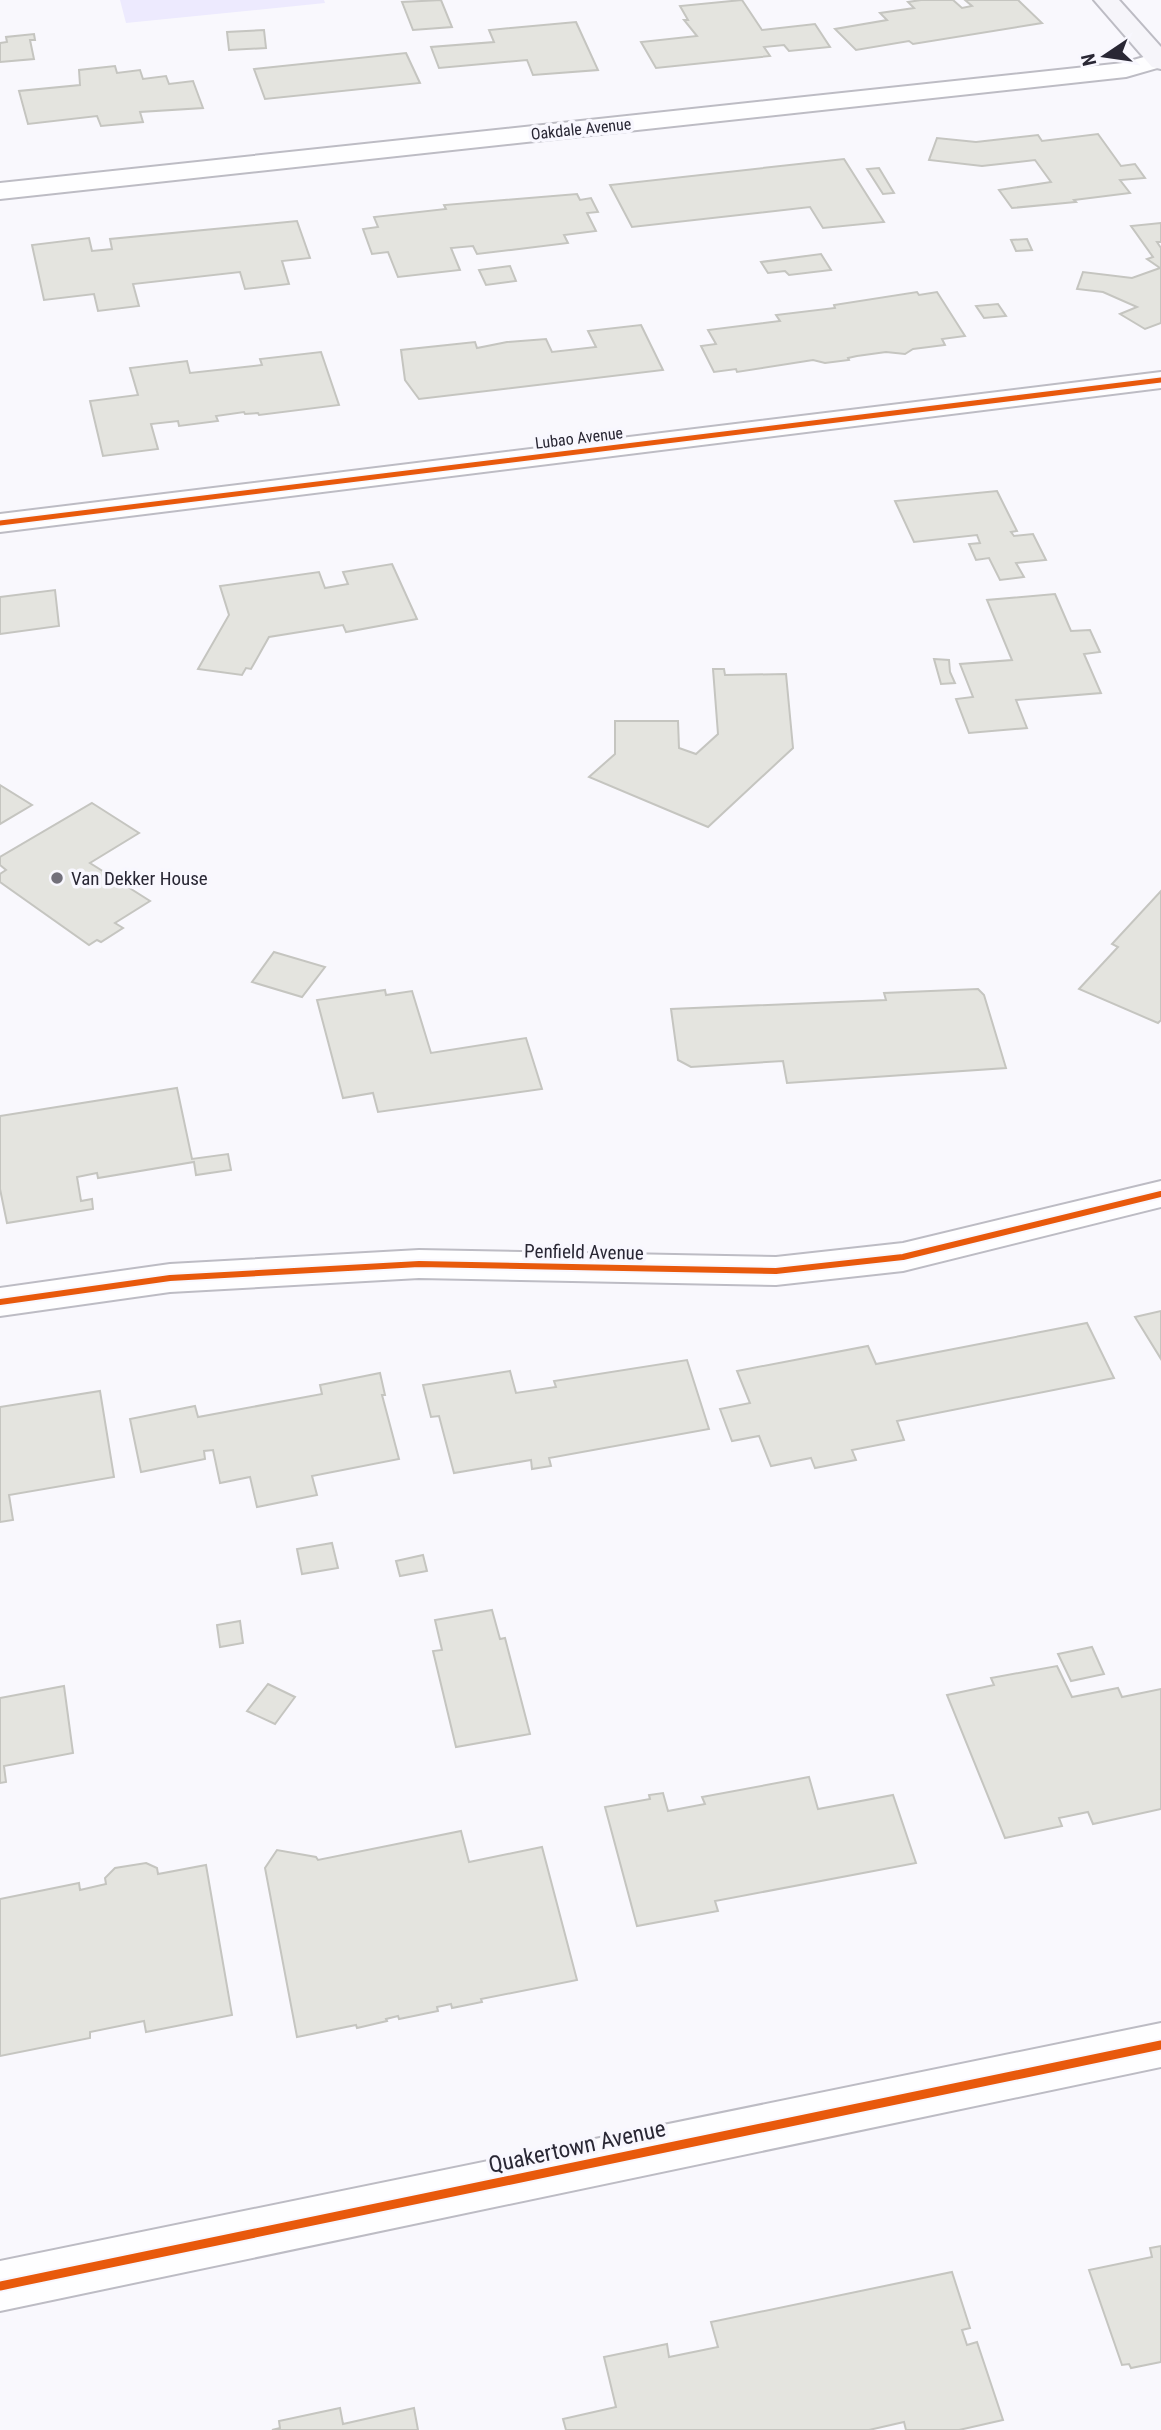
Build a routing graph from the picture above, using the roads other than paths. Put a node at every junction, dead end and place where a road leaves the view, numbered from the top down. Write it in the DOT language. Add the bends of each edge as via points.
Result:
graph roads {
  1 [pos="1106,0"];
  2 [pos="1160,61"];
  3 [pos="0,191"];
  4 [pos="1161,380"];
  5 [pos="0,523"];
  6 [pos="1161,1194"];
  7 [pos="0,1302"];
  8 [pos="1161,2045"];
  9 [pos="0,2287"];
  1 -- 2 [label="main road"];
  2 -- 3 [label="street, Oakdale Avenue" via="1112,72"];
  4 -- 5 [label="street, Lubao Avenue"];
  6 -- 7 [label="street, Penfield Avenue" via="903,1257 776,1272 419,1264 170,1278"];
  8 -- 9 [label="street, Quakertown Avenue"];
}
